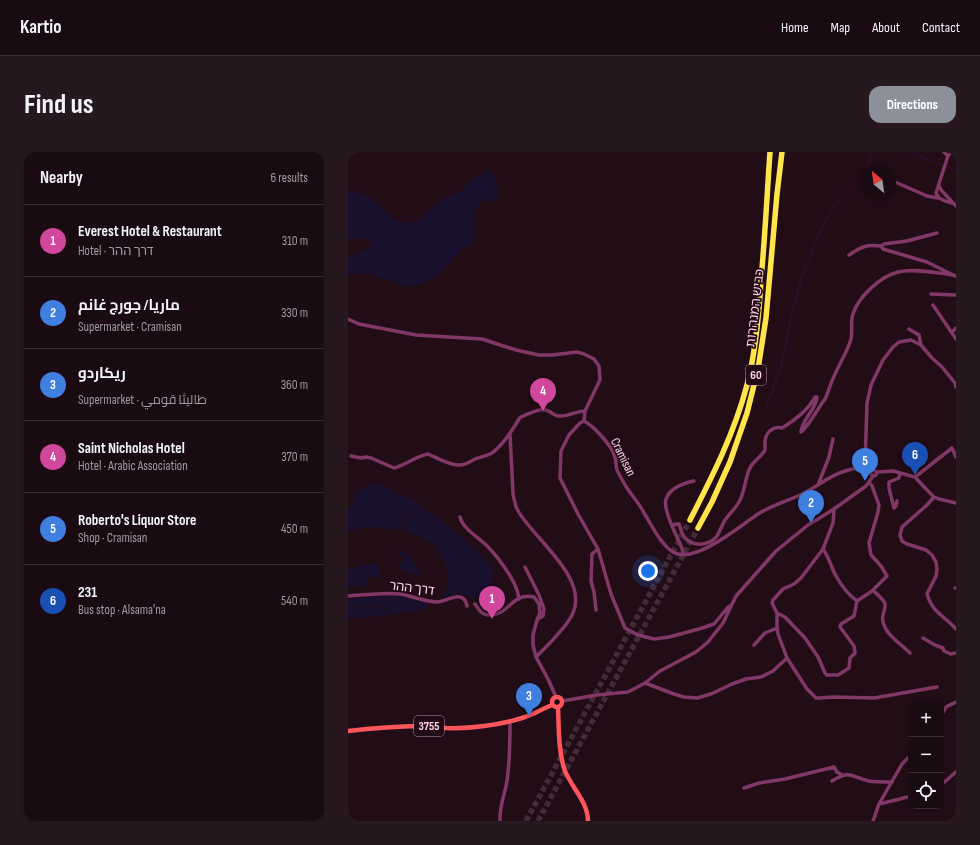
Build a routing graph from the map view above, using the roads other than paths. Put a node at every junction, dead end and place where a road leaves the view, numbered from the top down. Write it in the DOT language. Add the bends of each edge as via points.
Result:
graph roads {
  1 [pos="770,152"];
  2 [pos="782,152"];
  3 [pos="944,152"];
  4 [pos="950,154"];
  5 [pos="896,182"];
  6 [pos="939,185"];
  7 [pos="938,198"];
  8 [pos="952,203"];
  9 [pos="956,206"];
  10 [pos="937,234"];
  11 [pos="881,246"];
  12 [pos="849,255"];
  13 [pos="954,275"];
  14 [pos="931,294"];
  15 [pos="956,295"];
  16 [pos="933,305"];
  17 [pos="348,319"];
  18 [pos="956,328"];
  19 [pos="909,329"];
  20 [pos="952,332"];
  21 [pos="956,340"];
  22 [pos="921,345"];
  23 [pos="956,387"];
  24 [pos="585,411"];
  25 [pos="584,421"];
  26 [pos="510,434"];
  27 [pos="833,439"];
  28 [pos="956,446"];
  29 [pos="952,448"];
  30 [pos="351,456"];
  31 [pos="956,457"];
  32 [pos="866,470"];
  33 [pos="873,473"];
  34 [pos="900,473"];
  35 [pos="915,477"];
  36 [pos="694,481"];
  37 [pos="869,481"];
  38 [pos="818,485"];
  39 [pos="934,497"];
  40 [pos="897,501"];
  41 [pos="956,502"];
  42 [pos="834,509"];
  43 [pos="460,517"];
  44 [pos="690,520"];
  45 [pos="672,526"];
  46 [pos="698,528"];
  47 [pos="598,549"];
  48 [pos="823,549"];
  49 [pos="683,554"];
  50 [pos="525,567"];
  51 [pos="873,590"];
  52 [pos="348,596"];
  53 [pos="519,599"];
  54 [pos="857,601"];
  55 [pos="475,604"];
  56 [pos="731,604"];
  57 [pos="467,606"];
  58 [pos="596,610"];
  59 [pos="777,613"];
  60 [pos="537,620"];
  61 [pos="777,628"];
  62 [pos="956,630"];
  63 [pos="923,638"];
  64 [pos="754,644"];
  65 [pos="910,653"];
  66 [pos="956,653"];
  67 [pos="536,657"];
  68 [pos="788,658"];
  69 [pos="645,682"];
  70 [pos="937,686"];
  71 [pos="556,697"];
  72 [pos="562,701"];
  73 [pos="956,702"];
  74 [pos="552,704"];
  75 [pos="558,707"];
  76 [pos="944,711"];
  77 [pos="510,721"];
  78 [pos="348,731"];
  79 [pos="908,759"];
  80 [pos="956,772"];
  81 [pos="842,775"];
  82 [pos="832,781"];
  83 [pos="892,782"];
  84 [pos="944,782"];
  85 [pos="744,788"];
  86 [pos="908,797"];
  87 [pos="879,804"];
  88 [pos="500,821"];
  89 [pos="588,821"];
  90 [pos="873,821"];
  1 -- 44 [label="highway, כביש המנהרות / 60" via="758,321 747,385 726,446"];
  2 -- 46 [label="highway, כביש המנהרות / 60" via="766,318 759,363 740,435 712,502"];
  3 -- 4 [label="street"];
  4 -- 6 [label="street"];
  5 -- 7 [label="street"];
  6 -- 7 [label="street" via="936,193"];
  6 -- 8 [label="street"];
  7 -- 8 [label="street"];
  8 -- 9 [label="street"];
  10 -- 11 [label="street"];
  11 -- 12 [label="street" via="867,246"];
  11 -- 13 [label="street" via="883,249 927,262"];
  13 -- 45 [label="street" via="898,272 874,286 863,296 852,315 852,338 825,398 813,418 801,432 817,397 787,425 769,431 765,438 765,450 750,466 744,492 737,506 713,540 700,545 695,544 684,537 678,524"];
  14 -- 15 [label="street"];
  16 -- 20 [label="street"];
  17 -- 24 [label="street" via="359,324 416,335 482,339 539,354 584,354 594,359 599,366 600,380"];
  18 -- 20 [label="street"];
  19 -- 22 [label="street" via="919,335"];
  20 -- 21 [label="street"];
  22 -- 23 [label="street" via="942,367"];
  22 -- 32 [label="street" via="911,340 899,342 883,360 871,385 867,403"];
  24 -- 25 [label="street"];
  24 -- 26 [label="street" via="559,416 545,410 535,412 519,418"];
  25 -- 47 [label="street" via="569,435 561,451 560,478"];
  25 -- 49 [label="street, Cramisan" via="597,430 610,448 615,457 617,470 656,534 672,552"];
  26 -- 30 [label="street" via="492,452 463,465 456,465 428,454 394,468 371,458"];
  26 -- 67 [label="street" via="515,504 569,576 576,597 572,615"];
  27 -- 38 [label="street"];
  28 -- 29 [label="street"];
  29 -- 31 [label="street"];
  29 -- 35 [label="street"];
  32 -- 33 [label="street"];
  32 -- 37 [label="street" via="870,475"];
  32 -- 38 [label="street" via="844,471"];
  33 -- 34 [label="street"];
  33 -- 37 [label="street"];
  34 -- 35 [label="street"];
  34 -- 40 [label="street" via="899,478 889,482 894,508"];
  35 -- 39 [label="street"];
  36 -- 45 [label="street" via="675,489 666,498 666,508"];
  37 -- 42 [label="street" via="866,486"];
  37 -- 51 [label="street" via="879,505 869,543 871,555 886,576"];
  38 -- 49 [label="street" via="770,507 713,545 692,554"];
  39 -- 41 [label="street"];
  39 -- 62 [label="street" via="902,527 900,535 902,541 932,555 938,569 927,594 937,613"];
  42 -- 48 [label="street"];
  42 -- 56 [label="street" via="808,525 776,551"];
  43 -- 53 [label="street" via="465,527 497,557 517,590"];
  45 -- 49 [label="street"];
  47 -- 56 [label="street" via="620,618 625,628 638,635 654,639 699,629 714,624"];
  47 -- 58 [label="street" via="592,554 591,581"];
  48 -- 54 [label="street" via="836,577"];
  48 -- 59 [label="street" via="801,578 783,589 773,600"];
  50 -- 60 [label="street" via="544,609 543,616"];
  51 -- 54 [label="street"];
  51 -- 65 [label="street" via="885,603 882,615 885,627"];
  52 -- 57 [label="street, דרך ההר" via="400,594 436,602 458,596 464,599"];
  53 -- 55 [label="street" via="493,616 485,615"];
  53 -- 60 [label="street" via="534,597 539,604 540,613"];
  54 -- 59 [label="street" via="854,616 840,624 854,646 855,653 850,658 849,668 838,674 827,675 805,638 785,617"];
  56 -- 69 [label="street" via="724,623 708,642 696,652"];
  59 -- 61 [label="street"];
  60 -- 67 [label="street" via="533,635"];
  61 -- 64 [label="street" via="765,633"];
  61 -- 68 [label="street"];
  63 -- 66 [label="street" via="943,648 944,651"];
  67 -- 71 [label="street"];
  68 -- 69 [label="street" via="761,677 746,679 697,698 674,694"];
  68 -- 70 [label="street" via="807,689 816,698 874,698"];
  69 -- 72 [label="street" via="628,692"];
  71 -- 72 [label="main road"];
  71 -- 74 [label="main road"];
  72 -- 75 [label="main road"];
  73 -- 76 [label="street"];
  74 -- 75 [label="main road"];
  74 -- 77 [label="main road, 3755"];
  75 -- 89 [label="main road" via="561,755 566,773 585,807"];
  77 -- 78 [label="main road, 3755" via="465,728 416,726"];
  77 -- 88 [label="street" via="508,773"];
  79 -- 83 [label="street"];
  80 -- 84 [label="street"];
  81 -- 82 [label="street"];
  81 -- 83 [label="street" via="848,774 868,781"];
  81 -- 85 [label="street" via="834,767"];
  83 -- 87 [label="street"];
  86 -- 87 [label="street"];
  87 -- 90 [label="street"];
}
